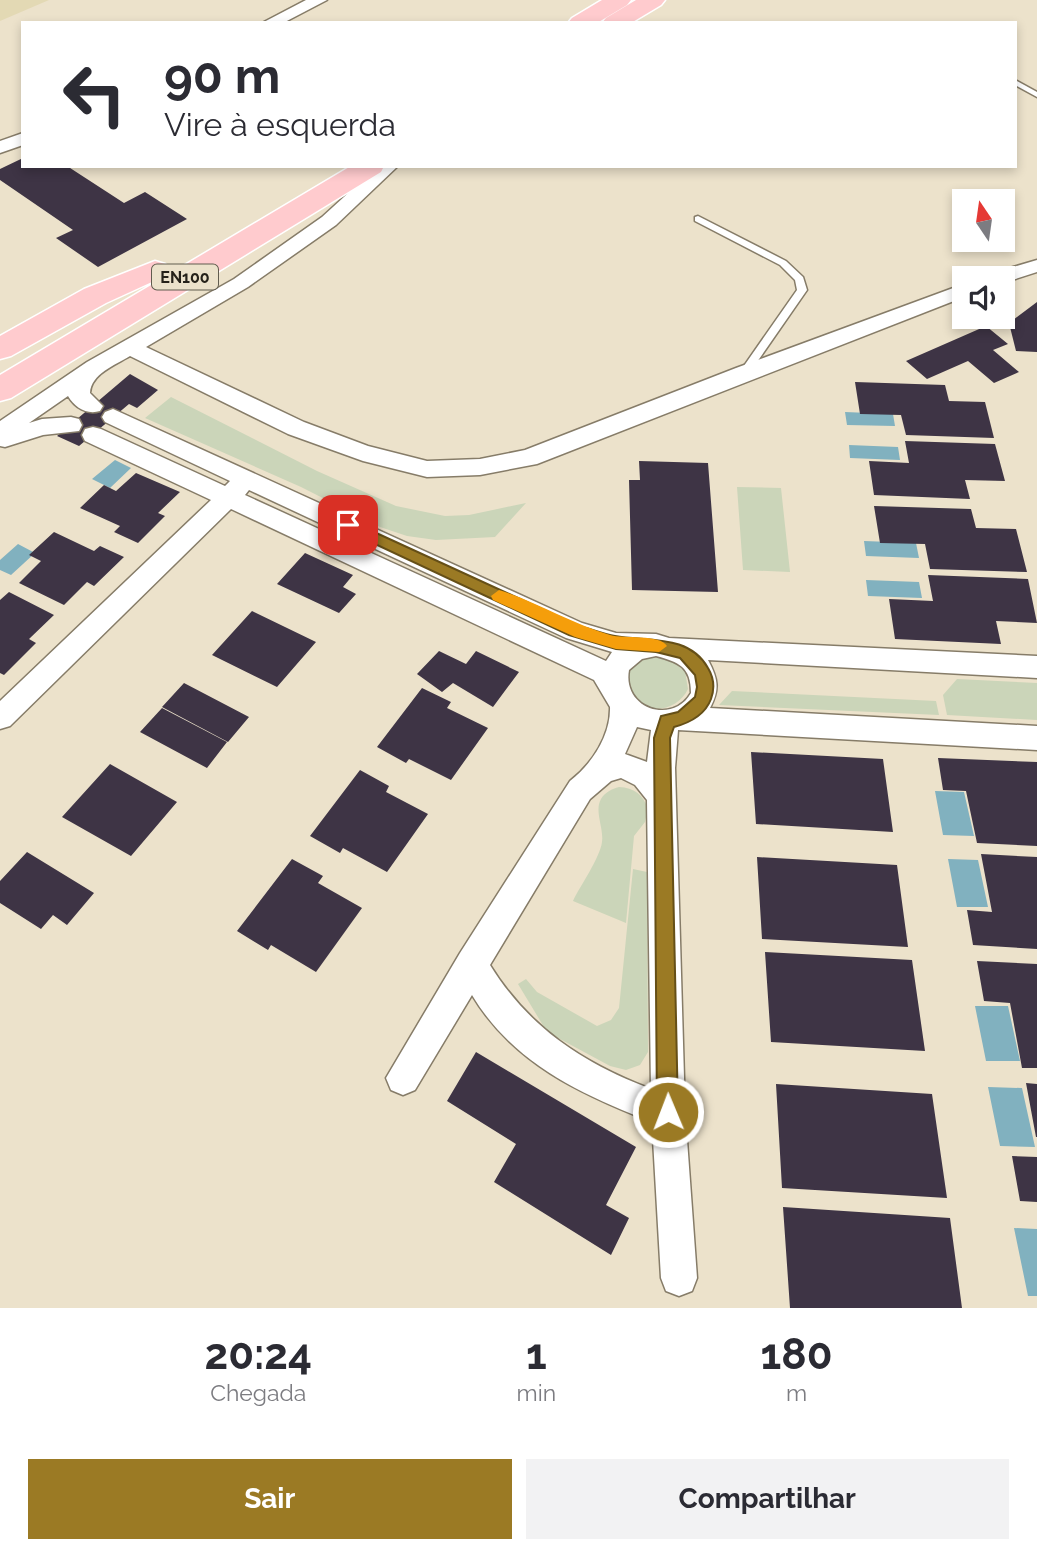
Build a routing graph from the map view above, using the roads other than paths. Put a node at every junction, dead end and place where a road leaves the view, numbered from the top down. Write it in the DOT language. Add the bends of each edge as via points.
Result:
graph roads {
  1 [pos="319,0"];
  2 [pos="619,0"];
  3 [pos="653,0"];
  4 [pos="274,21"];
  5 [pos="583,21"];
  6 [pos="617,21"];
  7 [pos="1017,83"];
  8 [pos="1037,95"];
  9 [pos="21,139"];
  10 [pos="0,148"];
  11 [pos="331,168"];
  12 [pos="368,168"];
  13 [pos="387,168"];
  14 [pos="698,219"];
  15 [pos="1037,266"];
  16 [pos="155,270"];
  17 [pos="1015,272"];
  18 [pos="952,295"];
  19 [pos="128,347"];
  20 [pos="0,349"];
  21 [pos="0,362"];
  22 [pos="95,367"];
  23 [pos="744,373"];
  24 [pos="0,390"];
  25 [pos="0,432"];
  26 [pos="0,442"];
  27 [pos="247,478"];
  28 [pos="229,498"];
  29 [pos="664,646"];
  30 [pos="1037,667"];
  31 [pos="618,696"];
  32 [pos="0,718"];
  33 [pos="675,720"];
  34 [pos="1037,738"];
  35 [pos="580,790"];
  36 [pos="663,804"];
  37 [pos="471,964"];
  38 [pos="403,1078"];
  39 [pos="668,1112"];
  40 [pos="679,1278"];
  1 -- 4 [label="street"];
  2 -- 5 [label="main road"];
  3 -- 6 [label="main road"];
  7 -- 8 [label="lane"];
  9 -- 10 [label="street"];
  11 -- 16 [label="main road, EN100"];
  12 -- 24 [label="main road, EN100"];
  13 -- 19 [label="street" via="329,221 241,283"];
  14 -- 23 [label="lane" via="783,262 800,279 802,290"];
  15 -- 17 [label="street"];
  16 -- 20 [label="main road, EN100" via="95,296"];
  16 -- 21 [label="main road, EN100"];
  18 -- 23 [label="street"];
  19 -- 22 [label="street"];
  19 -- 23 [label="street" via="296,428 363,453 427,469 480,467 529,458"];
  22 -- 25 [label="street"];
  22 -- 27 [label="street" via="80,381 79,396 103,412"];
  26 -- 28 [label="street" via="42,427 82,430"];
  27 -- 28 [label="street"];
  27 -- 29 [label="street" via="575,631 616,643"];
  28 -- 31 [label="street" via="603,673"];
  28 -- 32 [label="street"];
  29 -- 30 [label="street"];
  29 -- 31 [label="street" via="629,653 620,661 614,672"];
  29 -- 33 [label="street" via="685,653 696,663 706,687 694,710"];
  31 -- 33 [label="street" via="644,718"];
  31 -- 35 [label="street" via="624,731"];
  33 -- 34 [label="street"];
  33 -- 36 [label="street" via="662,738"];
  35 -- 36 [label="street" via="603,771 632,768 654,782"];
  35 -- 37 [label="street"];
  36 -- 39 [label="street"];
  37 -- 38 [label="street"];
  37 -- 39 [label="street" via="493,1000 539,1050 605,1088"];
  39 -- 40 [label="street"];
}
